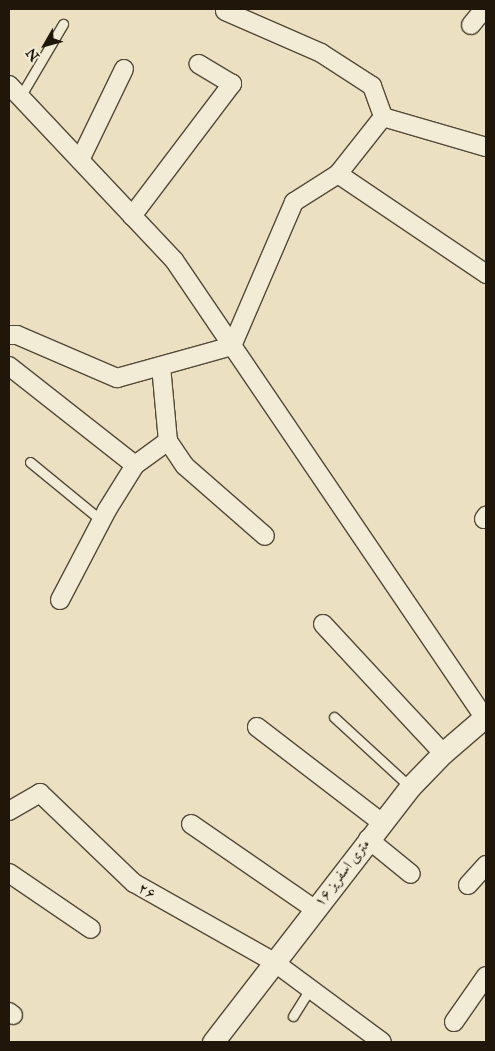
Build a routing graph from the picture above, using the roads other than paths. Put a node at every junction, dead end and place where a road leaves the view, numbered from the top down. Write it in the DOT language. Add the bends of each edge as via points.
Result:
graph roads {
  1 [pos="484,9"];
  2 [pos="225,11"];
  3 [pos="63,24"];
  4 [pos="471,25"];
  5 [pos="198,64"];
  6 [pos="124,70"];
  7 [pos="14,91"];
  8 [pos="383,117"];
  9 [pos="486,148"];
  10 [pos="80,160"];
  11 [pos="338,174"];
  12 [pos="132,216"];
  13 [pos="486,274"];
  14 [pos="9,335"];
  15 [pos="232,346"];
  16 [pos="9,366"];
  17 [pos="161,366"];
  18 [pos="168,441"];
  19 [pos="30,462"];
  20 [pos="136,465"];
  21 [pos="102,521"];
  22 [pos="265,536"];
  23 [pos="60,600"];
  24 [pos="323,624"];
  25 [pos="334,717"];
  26 [pos="486,718"];
  27 [pos="257,727"];
  28 [pos="443,753"];
  29 [pos="410,787"];
  30 [pos="9,811"];
  31 [pos="382,822"];
  32 [pos="191,824"];
  33 [pos="368,839"];
  34 [pos="486,865"];
  35 [pos="9,874"];
  36 [pos="411,874"];
  37 [pos="468,885"];
  38 [pos="314,909"];
  39 [pos="91,929"];
  40 [pos="274,962"];
  41 [pos="486,976"];
  42 [pos="310,989"];
  43 [pos="293,1016"];
  44 [pos="454,1022"];
  45 [pos="213,1042"];
  46 [pos="382,1042"];
  1 -- 4 [label="street"];
  2 -- 8 [label="street" via="321,53 372,86"];
  3 -- 7 [label="lane"];
  5 -- 12 [label="street" via="232,84"];
  6 -- 10 [label="street"];
  7 -- 10 [label="street"];
  8 -- 9 [label="street"];
  8 -- 11 [label="street"];
  10 -- 12 [label="street"];
  11 -- 13 [label="street"];
  11 -- 15 [label="street" via="294,202"];
  12 -- 15 [label="street" via="174,260"];
  14 -- 17 [label="street" via="17,335 117,378"];
  15 -- 17 [label="street"];
  15 -- 26 [label="street"];
  16 -- 20 [label="street"];
  17 -- 18 [label="street"];
  18 -- 20 [label="street"];
  18 -- 22 [label="street" via="185,466"];
  19 -- 21 [label="lane"];
  20 -- 21 [label="street"];
  21 -- 23 [label="street"];
  24 -- 28 [label="street"];
  25 -- 29 [label="lane"];
  26 -- 28 [label="street, ۱۶ متری اسفریز"];
  27 -- 31 [label="street"];
  28 -- 29 [label="street, ۱۶ متری اسفریز"];
  29 -- 31 [label="street, ۱۶ متری اسفریز"];
  30 -- 40 [label="street, ۲۶" via="40,793 134,884"];
  31 -- 33 [label="street, ۱۶ متری اسفریز"];
  32 -- 38 [label="street"];
  33 -- 36 [label="street"];
  33 -- 38 [label="street, ۱۶ متری اسفریز"];
  34 -- 37 [label="street"];
  35 -- 39 [label="street"];
  38 -- 40 [label="street, ۱۶ متری اسفریز"];
  40 -- 42 [label="street, ۲۶"];
  40 -- 45 [label="street, ۱۶ متری اسفریز"];
  41 -- 44 [label="street"];
  42 -- 43 [label="lane"];
  42 -- 46 [label="street, ۲۶"];
}
